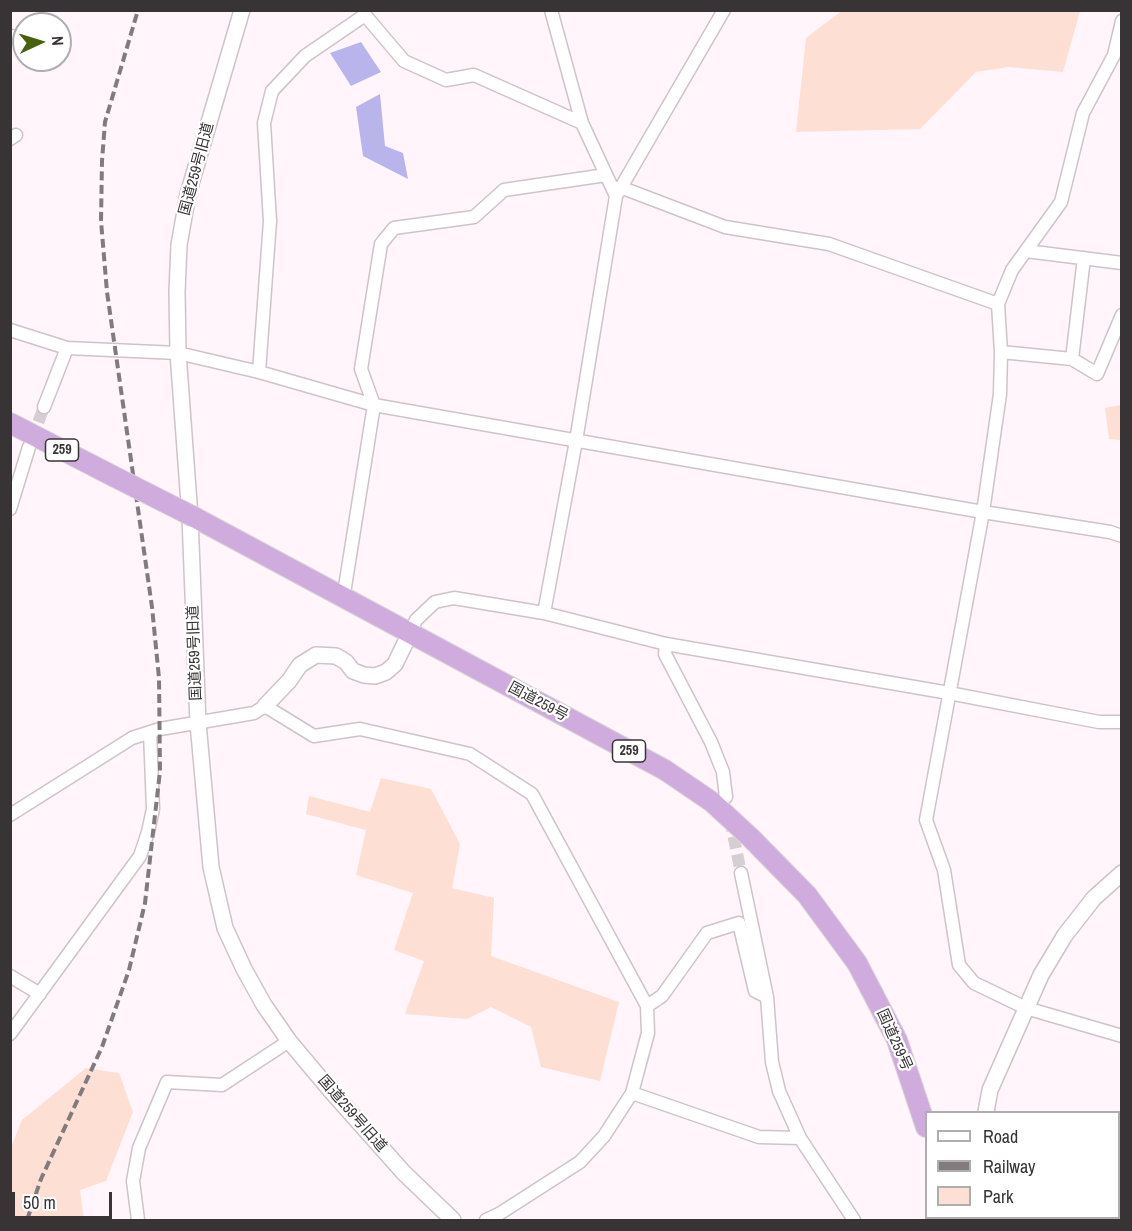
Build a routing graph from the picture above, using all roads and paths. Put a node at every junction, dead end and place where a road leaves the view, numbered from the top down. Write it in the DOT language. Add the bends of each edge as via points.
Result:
graph roads {
  1 [pos="242,10"];
  2 [pos="551,10"];
  3 [pos="724,10"];
  4 [pos="1121,10"];
  5 [pos="365,13"];
  6 [pos="1122,20"];
  7 [pos="582,123"];
  8 [pos="606,175"];
  9 [pos="618,192"];
  10 [pos="1026,251"];
  11 [pos="1084,258"];
  12 [pos="1122,263"];
  13 [pos="998,304"];
  14 [pos="1122,315"];
  15 [pos="10,330"];
  16 [pos="67,348"];
  17 [pos="1001,352"];
  18 [pos="178,353"];
  19 [pos="1071,359"];
  20 [pos="260,372"];
  21 [pos="374,405"];
  22 [pos="44,407"];
  23 [pos="10,423"];
  24 [pos="576,441"];
  25 [pos="29,447"];
  26 [pos="10,509"];
  27 [pos="983,512"];
  28 [pos="1122,536"];
  29 [pos="340,597"];
  30 [pos="544,613"];
  31 [pos="410,633"];
  32 [pos="666,645"];
  33 [pos="949,693"];
  34 [pos="265,705"];
  35 [pos="1122,722"];
  36 [pos="198,723"];
  37 [pos="150,732"];
  38 [pos="726,797"];
  39 [pos="10,815"];
  40 [pos="741,873"];
  41 [pos="1122,873"];
  42 [pos="10,976"];
  43 [pos="39,994"];
  44 [pos="768,997"];
  45 [pos="647,1006"];
  46 [pos="1026,1008"];
  47 [pos="12,1030"];
  48 [pos="1122,1036"];
  49 [pos="289,1041"];
  50 [pos="632,1093"];
  51 [pos="986,1111"];
  52 [pos="925,1121"];
  53 [pos="800,1138"];
  54 [pos="138,1221"];
  55 [pos="453,1221"];
  56 [pos="486,1221"];
  57 [pos="854,1221"];
  1 -- 18 [label="street, 国道259号旧道" via="188,194 179,244"];
  2 -- 7 [label="street"];
  3 -- 9 [label="street"];
  4 -- 6 [label="street"];
  5 -- 7 [label="street" via="404,61 446,80 474,75"];
  5 -- 20 [label="street" via="305,56 272,91 264,123 270,221"];
  6 -- 10 [label="street" via="1114,55 1083,113 1061,202"];
  7 -- 8 [label="street"];
  8 -- 9 [label="street"];
  8 -- 21 [label="street" via="504,190 474,217 394,228 381,244 361,369"];
  9 -- 13 [label="street" via="725,227 829,244"];
  9 -- 24 [label="street"];
  10 -- 11 [label="street"];
  10 -- 13 [label="street" via="1012,270"];
  11 -- 12 [label="street"];
  11 -- 19 [label="street"];
  13 -- 17 [label="street"];
  14 -- 19 [label="street" via="1097,374"];
  15 -- 16 [label="street"];
  16 -- 18 [label="street"];
  16 -- 22 [label="street"];
  17 -- 19 [label="street"];
  17 -- 27 [label="street" via="1000,394"];
  18 -- 20 [label="street"];
  18 -- 36 [label="street, 国道259号旧道" via="190,517"];
  20 -- 21 [label="street"];
  21 -- 24 [label="street"];
  21 -- 29 [label="street" via="345,587"];
  23 -- 29 [label="highway, 国道259号 / 259, bridge"];
  24 -- 27 [label="street"];
  24 -- 30 [label="street"];
  25 -- 26 [label="street"];
  27 -- 28 [label="street"];
  27 -- 33 [label="street"];
  29 -- 31 [label="highway, 国道259号 / 259"];
  30 -- 31 [label="street" via="454,598 435,602 416,620"];
  30 -- 32 [label="street"];
  31 -- 34 [label="street" via="395,664 386,672 364,675 336,656 316,655 300,665"];
  31 -- 52 [label="highway, 国道259号 / 259" via="665,770 712,802 750,837 807,895 857,963 897,1040"];
  32 -- 33 [label="street"];
  32 -- 38 [label="street" via="665,654 723,772"];
  33 -- 35 [label="street" via="1099,722"];
  33 -- 46 [label="street" via="926,820 944,870 959,965 974,983"];
  34 -- 36 [label="street" via="254,713"];
  34 -- 45 [label="street" via="314,736 360,729 470,754 532,794"];
  36 -- 37 [label="street"];
  36 -- 49 [label="street, 国道259号旧道" via="211,867 225,928 264,1005"];
  37 -- 39 [label="street" via="132,738"];
  37 -- 43 [label="street" via="153,809 140,856"];
  40 -- 44 [label="street"];
  41 -- 46 [label="street" via="1094,898 1065,935"];
  42 -- 43 [label="street"];
  43 -- 47 [label="street"];
  44 -- 45 [label="street" via="755,991 739,923 708,933 662,996"];
  44 -- 53 [label="street" via="772,1062 779,1091"];
  45 -- 50 [label="street" via="648,1032"];
  46 -- 48 [label="street"];
  46 -- 51 [label="street" via="990,1090"];
  49 -- 54 [label="street" via="222,1085 167,1082 139,1148 133,1181"];
  49 -- 55 [label="street, 国道259号旧道" via="404,1173"];
  50 -- 53 [label="street" via="759,1137"];
  50 -- 56 [label="street" via="604,1136 580,1162"];
  53 -- 57 [label="street"];
}
